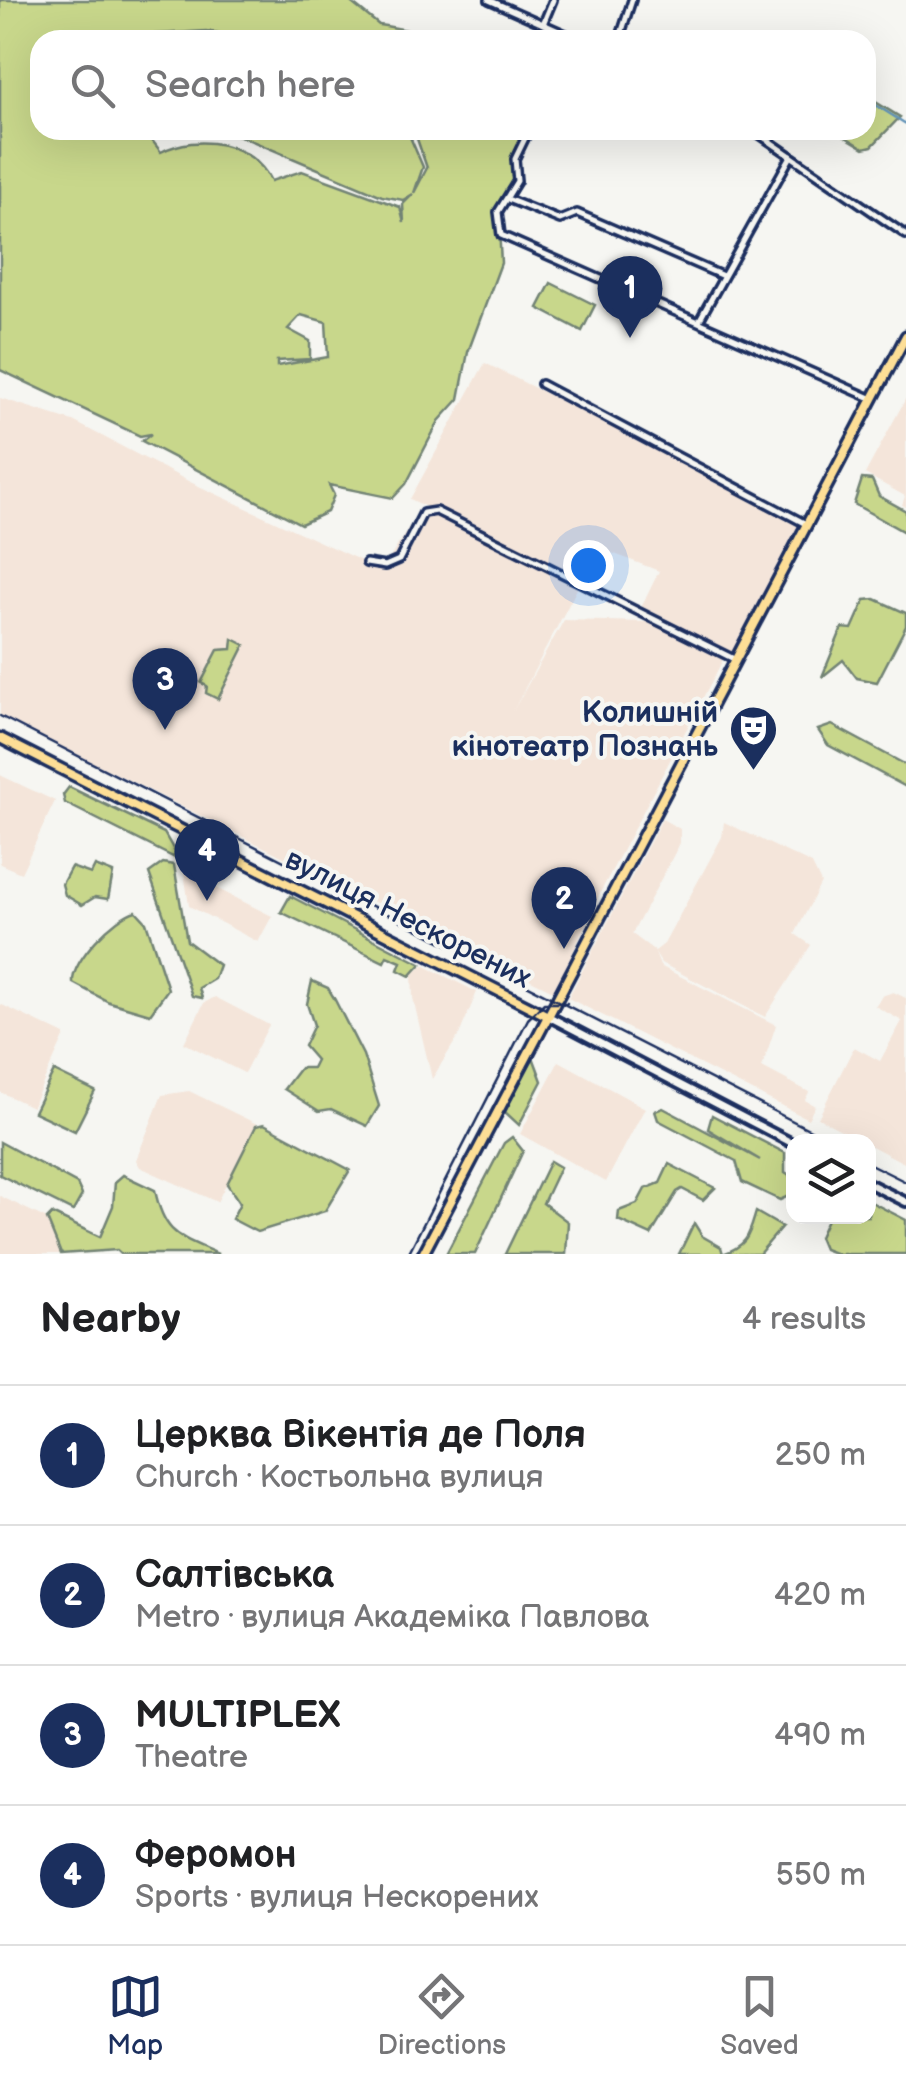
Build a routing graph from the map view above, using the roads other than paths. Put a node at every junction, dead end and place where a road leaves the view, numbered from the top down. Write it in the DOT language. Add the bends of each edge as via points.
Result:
graph roads {
  1 [pos="489,0"];
  2 [pos="553,0"];
  3 [pos="632,0"];
  4 [pos="544,24"];
  5 [pos="558,30"];
  6 [pos="622,30"];
  7 [pos="525,140"];
  8 [pos="768,140"];
  9 [pos="792,156"];
  10 [pos="509,199"];
  11 [pos="906,234"];
  12 [pos="723,276"];
  13 [pos="699,321"];
  14 [pos="906,336"];
  15 [pos="541,384"];
  16 [pos="873,399"];
  17 [pos="806,524"];
  18 [pos="366,563"];
  19 [pos="736,660"];
  20 [pos="0,738"];
  21 [pos="548,1016"];
  22 [pos="786,1140"];
  23 [pos="876,1187"];
  24 [pos="906,1202"];
  25 [pos="424,1254"];
  1 -- 4 [label="street"];
  2 -- 4 [label="street"];
  3 -- 6 [label="street"];
  4 -- 5 [label="street"];
  7 -- 10 [label="street"];
  8 -- 9 [label="street"];
  9 -- 11 [label="street"];
  9 -- 12 [label="street"];
  10 -- 12 [label="street" via="560,220 577,213"];
  10 -- 13 [label="street" via="498,212 500,235"];
  12 -- 13 [label="street"];
  13 -- 16 [label="street"];
  14 -- 16 [label="main road"];
  15 -- 17 [label="street"];
  16 -- 17 [label="main road"];
  17 -- 19 [label="main road"];
  18 -- 19 [label="street" via="399,560 424,514 436,512"];
  19 -- 21 [label="main road"];
  20 -- 21 [label="main road, вулиця Нескорених"];
  21 -- 22 [label="main road, вулиця Нескорених"];
  21 -- 25 [label="main road"];
  23 -- 24 [label="main road"];
}
